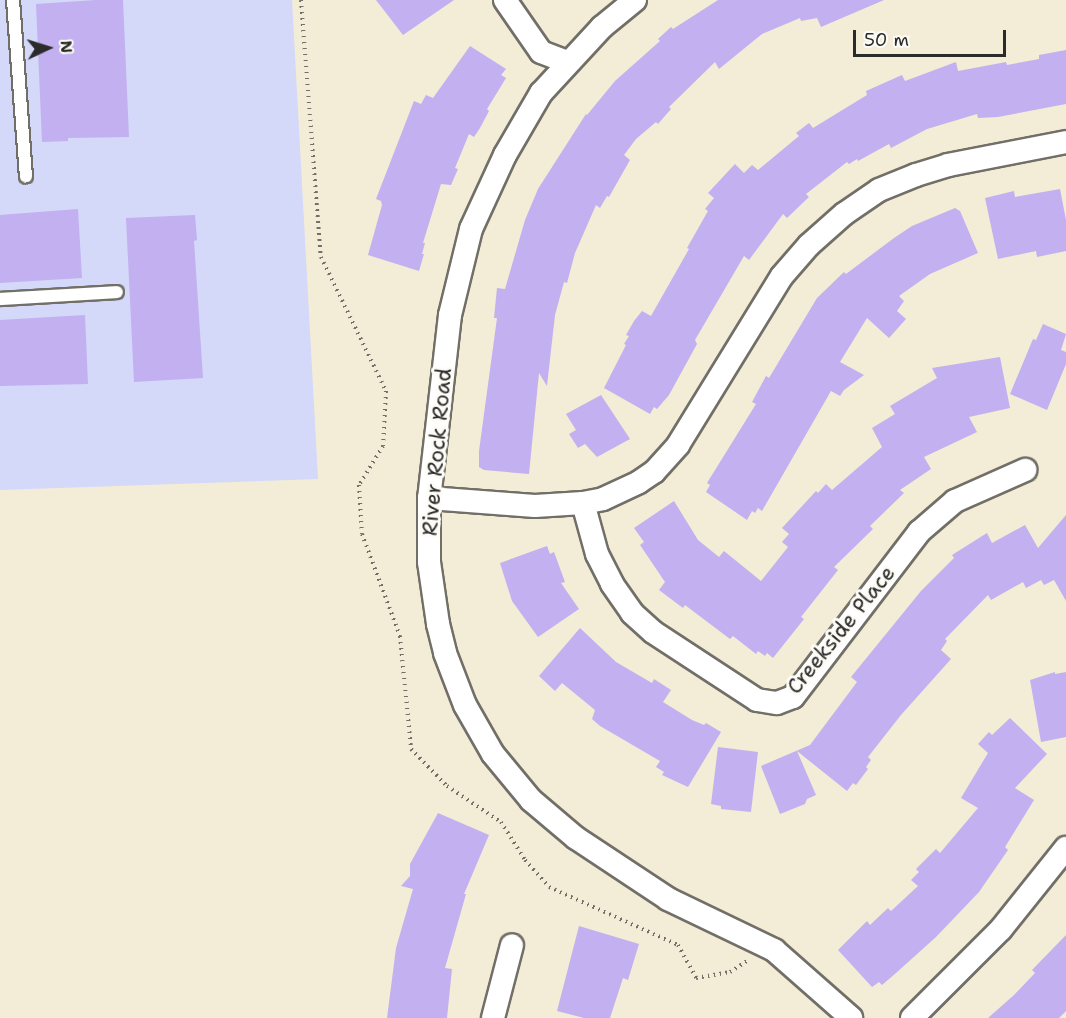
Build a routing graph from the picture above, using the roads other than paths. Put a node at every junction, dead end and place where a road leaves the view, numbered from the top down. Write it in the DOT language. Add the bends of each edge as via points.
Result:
graph roads {
  1 [pos="14,0"];
  2 [pos="505,0"];
  3 [pos="635,0"];
  4 [pos="567,62"];
  5 [pos="1066,142"];
  6 [pos="26,177"];
  7 [pos="117,292"];
  8 [pos="0,299"];
  9 [pos="1024,470"];
  10 [pos="429,498"];
  11 [pos="583,503"];
  12 [pos="1066,849"];
  13 [pos="512,945"];
  14 [pos="493,1018"];
  15 [pos="851,1018"];
  16 [pos="912,1018"];
  1 -- 6 [label="lane"];
  2 -- 4 [label="street" via="541,52"];
  3 -- 4 [label="street, River Rock Road"];
  4 -- 10 [label="street, River Rock Road" via="541,93 510,146 483,199 469,238 450,315"];
  5 -- 11 [label="street" via="916,175 879,190 844,214 782,276 702,409 667,459 621,492"];
  7 -- 8 [label="lane"];
  9 -- 11 [label="street, Creekside Place" via="955,501 919,532 793,697 777,702 757,700 653,632 632,613 597,554"];
  10 -- 11 [label="street" via="535,506"];
  10 -- 15 [label="street, River Rock Road" via="430,573 445,653 478,730 511,778 576,838 668,899 774,950"];
  12 -- 16 [label="street" via="1001,929"];
  13 -- 14 [label="street"];
}
